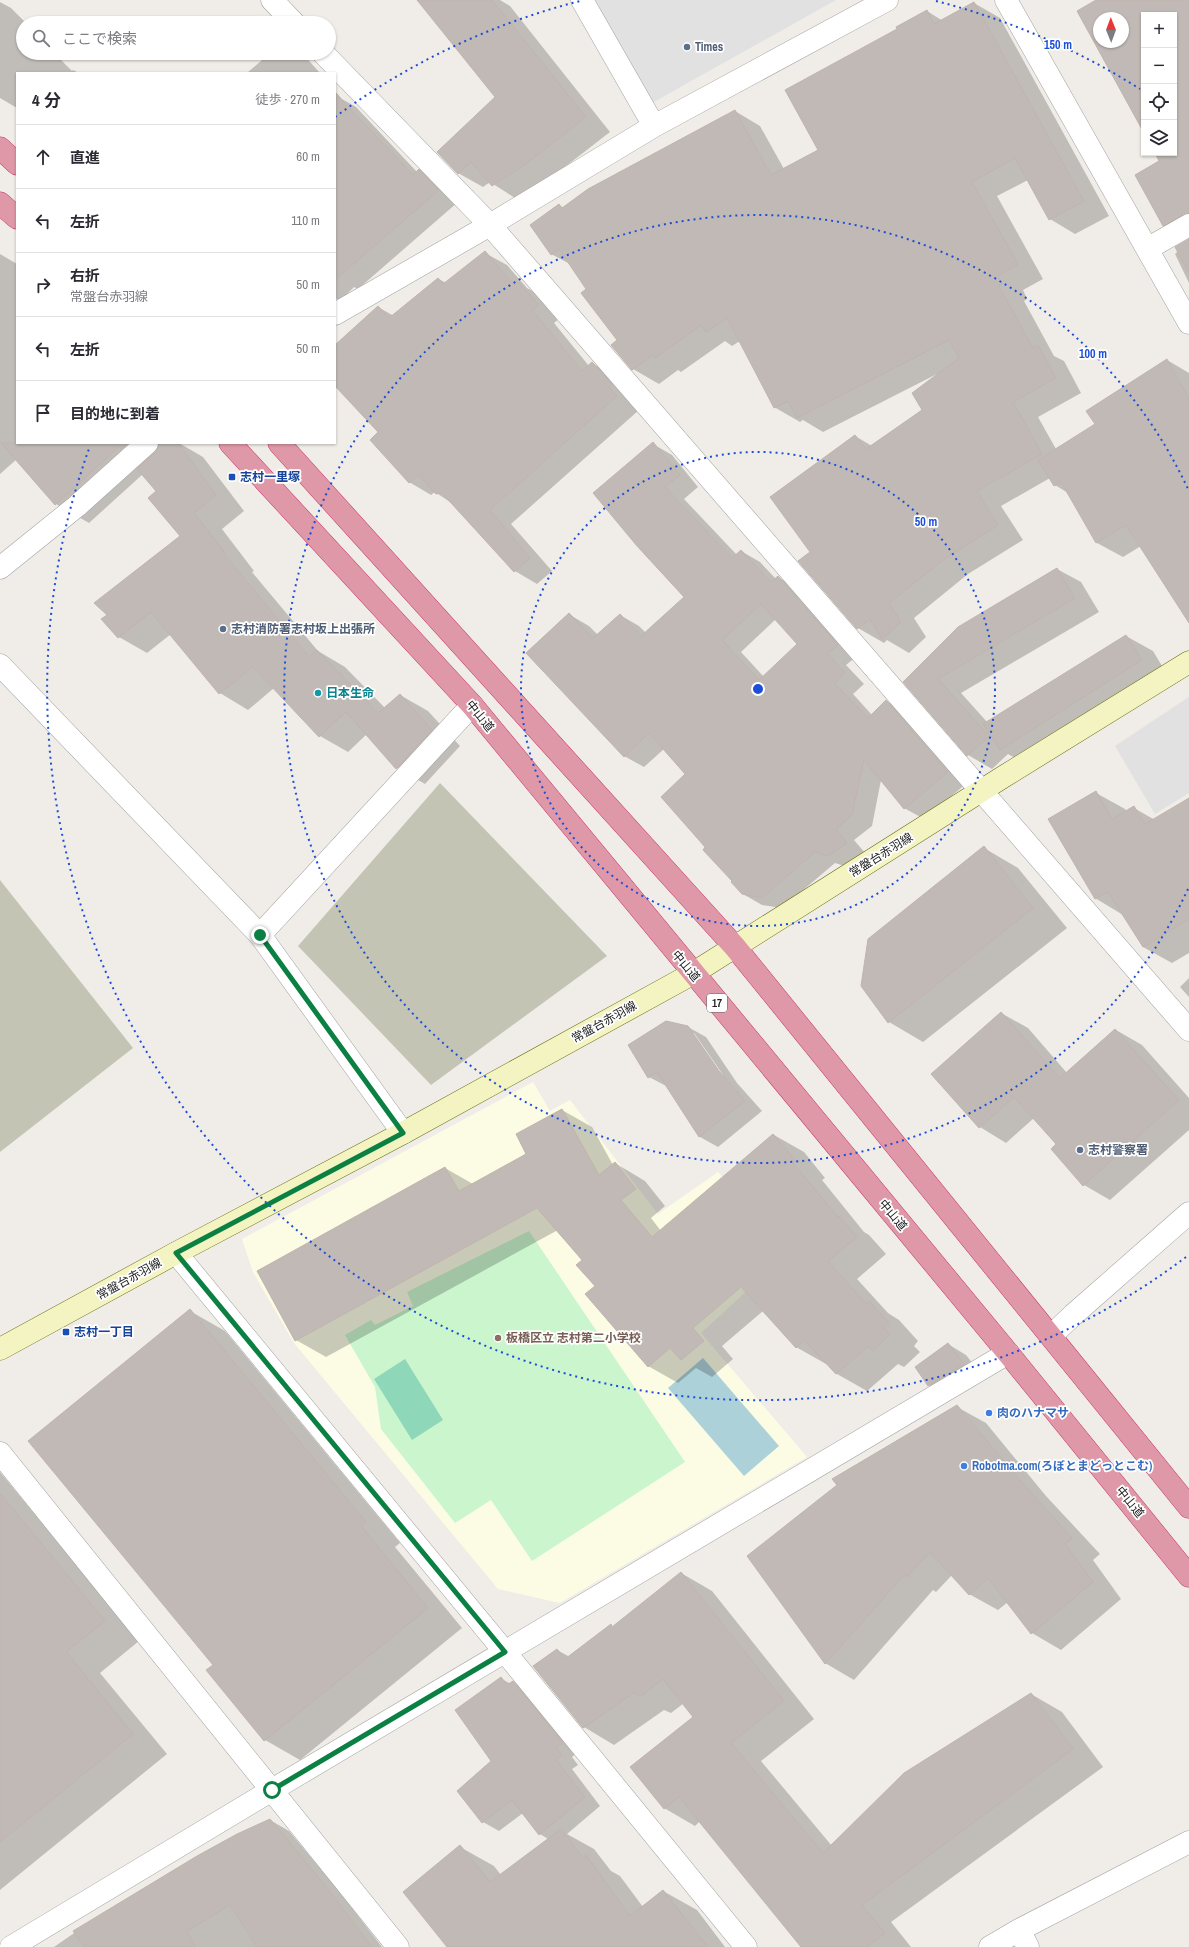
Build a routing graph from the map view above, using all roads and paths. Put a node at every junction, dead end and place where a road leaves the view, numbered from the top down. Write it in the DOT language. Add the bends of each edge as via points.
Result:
graph roads {
  1 [pos="272,0"];
  2 [pos="582,0"];
  3 [pos="887,0"];
  4 [pos="1006,0"];
  5 [pos="287,16"];
  6 [pos="330,60"];
  7 [pos="654,126"];
  8 [pos="0,148"];
  9 [pos="16,163"];
  10 [pos="0,203"];
  11 [pos="16,217"];
  12 [pos="490,225"];
  13 [pos="1189,225"];
  14 [pos="1147,249"];
  15 [pos="336,313"];
  16 [pos="1189,323"];
  17 [pos="147,444"];
  18 [pos="231,444"];
  19 [pos="280,444"];
  20 [pos="0,568"];
  21 [pos="1189,662"];
  22 [pos="0,665"];
  23 [pos="472,705"];
  24 [pos="981,791"];
  25 [pos="260,935"];
  26 [pos="735,946"];
  27 [pos="692,974"];
  28 [pos="1189,1030"];
  29 [pos="403,1133"];
  30 [pos="1189,1213"];
  31 [pos="176,1253"];
  32 [pos="1051,1336"];
  33 [pos="0,1349"];
  34 [pos="1008,1353"];
  35 [pos="0,1453"];
  36 [pos="1189,1507"];
  37 [pos="1189,1576"];
  38 [pos="505,1652"];
  39 [pos="272,1790"];
  40 [pos="1189,1842"];
  41 [pos="1023,1938"];
  42 [pos="11,1947"];
  43 [pos="398,1947"];
  44 [pos="746,1947"];
  45 [pos="990,1947"];
  1 -- 5 [label="street"];
  2 -- 7 [label="street"];
  3 -- 7 [label="street"];
  4 -- 14 [label="street"];
  6 -- 12 [label="street"];
  7 -- 12 [label="street"];
  8 -- 9 [label="highway"];
  10 -- 11 [label="highway"];
  12 -- 15 [label="street"];
  12 -- 24 [label="street"];
  13 -- 14 [label="street"];
  14 -- 16 [label="street"];
  17 -- 20 [label="street" via="77,506"];
  18 -- 23 [label="highway, 中山道 / 17"];
  19 -- 26 [label="highway"];
  21 -- 24 [label="main road, 常盤台赤羽線"];
  22 -- 25 [label="street"];
  23 -- 25 [label="street"];
  23 -- 27 [label="highway, 中山道 / 17"];
  24 -- 26 [label="main road, 常盤台赤羽線"];
  24 -- 28 [label="street"];
  25 -- 29 [label="street"];
  26 -- 27 [label="main road, 常盤台赤羽線"];
  26 -- 32 [label="highway"];
  27 -- 29 [label="main road, 常盤台赤羽線"];
  27 -- 34 [label="highway, 中山道 / 17"];
  29 -- 31 [label="main road, 常盤台赤羽線"];
  30 -- 32 [label="street"];
  31 -- 33 [label="main road, 常盤台赤羽線"];
  31 -- 38 [label="street"];
  32 -- 36 [label="highway"];
  34 -- 37 [label="highway, 中山道 / 17"];
  34 -- 38 [label="street"];
  35 -- 39 [label="street"];
  38 -- 39 [label="street"];
  38 -- 44 [label="street"];
  39 -- 42 [label="street"];
  39 -- 43 [label="street"];
  40 -- 41 [label="street"];
  41 -- 45 [label="street"];
}
